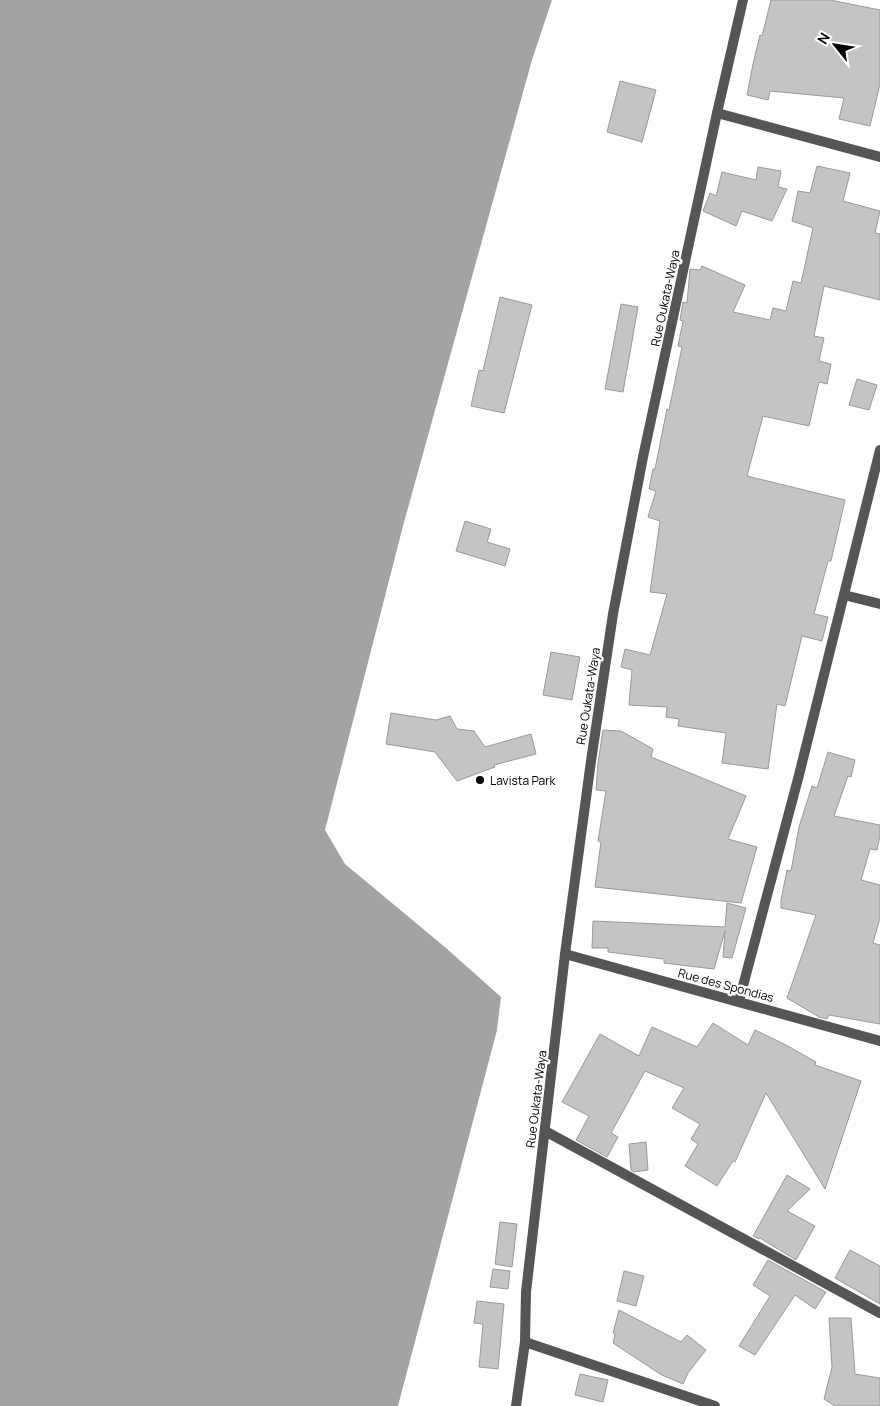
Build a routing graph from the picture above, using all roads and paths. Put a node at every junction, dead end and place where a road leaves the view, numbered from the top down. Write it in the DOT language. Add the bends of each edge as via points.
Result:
graph roads {
  1 [pos="743,0"];
  2 [pos="717,113"];
  3 [pos="880,157"];
  4 [pos="880,450"];
  5 [pos="844,595"];
  6 [pos="880,604"];
  7 [pos="565,954"];
  8 [pos="739,1001"];
  9 [pos="880,1042"];
  10 [pos="545,1131"];
  11 [pos="880,1313"];
  12 [pos="525,1342"];
  13 [pos="516,1406"];
  14 [pos="715,1406"];
  1 -- 2 [label="street, Rue Oukata-Waya"];
  2 -- 3 [label="street"];
  2 -- 7 [label="street, Rue Oukata-Waya" via="615,604"];
  4 -- 5 [label="street"];
  5 -- 6 [label="street"];
  5 -- 8 [label="street"];
  7 -- 8 [label="street, Rue des Spondias"];
  7 -- 10 [label="street, Rue Oukata-Waya"];
  8 -- 9 [label="street, Rue des Spondias"];
  10 -- 11 [label="street"];
  10 -- 12 [label="street, Rue Oukata-Waya" via="526,1292"];
  12 -- 13 [label="street, Rue Oukata-Waya"];
  12 -- 14 [label="street"];
}
